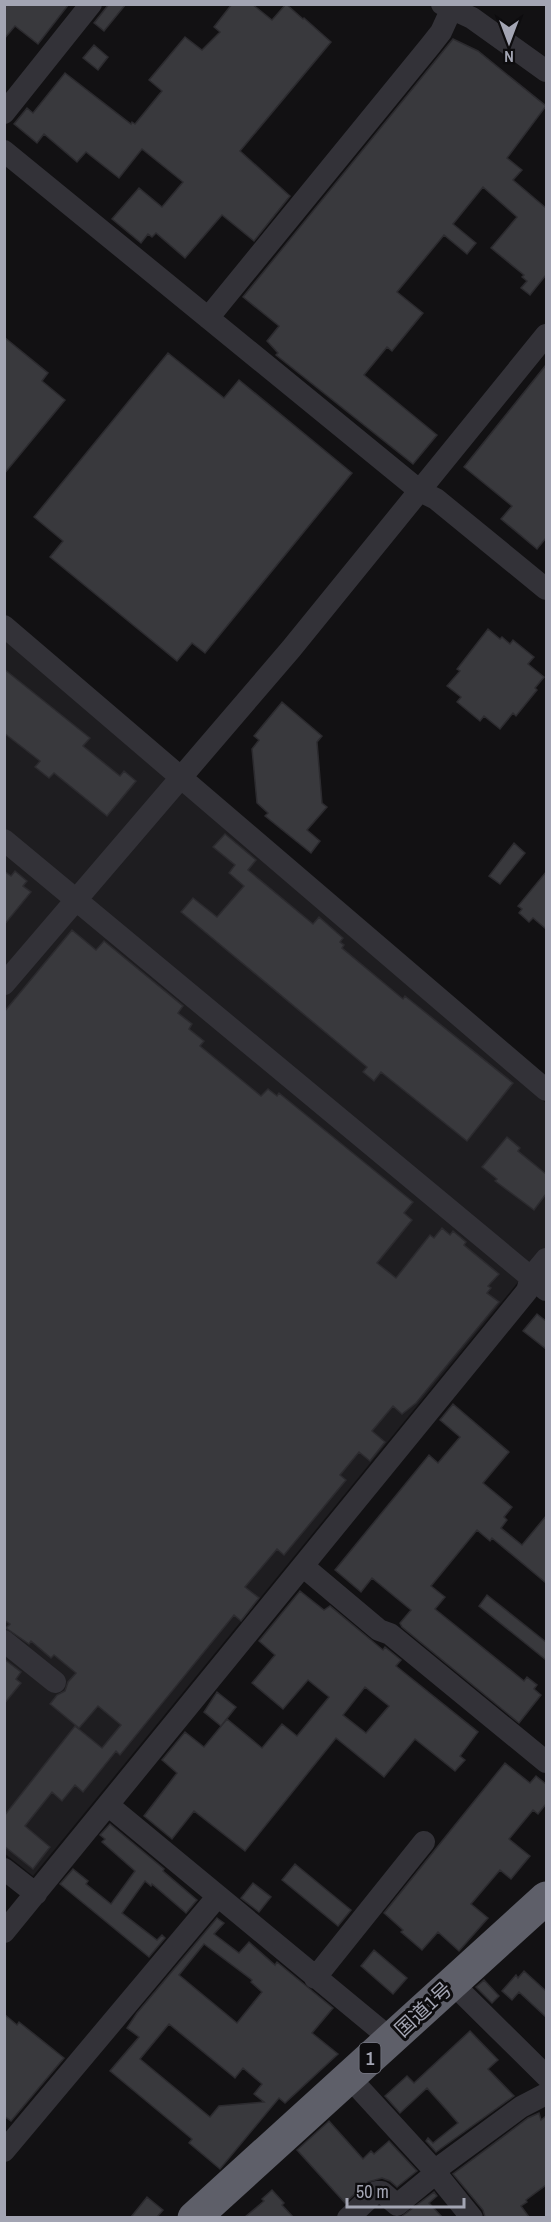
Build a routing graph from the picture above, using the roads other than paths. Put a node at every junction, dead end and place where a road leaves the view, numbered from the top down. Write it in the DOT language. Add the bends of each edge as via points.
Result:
graph roads {
  1 [pos="92,4"];
  2 [pos="447,6"];
  3 [pos="546,71"];
  4 [pos="4,113"];
  5 [pos="4,151"];
  6 [pos="208,318"];
  7 [pos="546,335"];
  8 [pos="420,491"];
  9 [pos="542,577"];
  10 [pos="4,626"];
  11 [pos="182,778"];
  12 [pos="4,840"];
  13 [pos="77,898"];
  14 [pos="4,984"];
  15 [pos="546,1090"];
  16 [pos="546,1259"];
  17 [pos="539,1284"];
  18 [pos="304,1567"];
  19 [pos="4,1641"];
  20 [pos="55,1682"];
  21 [pos="546,1761"];
  22 [pos="108,1805"];
  23 [pos="424,1842"];
  24 [pos="4,1869"];
  25 [pos="36,1894"];
  26 [pos="218,1896"];
  27 [pos="546,1898"];
  28 [pos="4,1932"];
  29 [pos="315,1978"];
  30 [pos="451,1982"];
  31 [pos="391,2039"];
  32 [pos="546,2076"];
  33 [pos="349,2077"];
  34 [pos="546,2094"];
  35 [pos="4,2151"];
  36 [pos="435,2172"];
  37 [pos="194,2217"];
  38 [pos="348,2217"];
  39 [pos="472,2217"];
  1 -- 4 [label="street"];
  2 -- 3 [label="street" via="472,18"];
  2 -- 6 [label="street" via="441,32"];
  5 -- 6 [label="street"];
  6 -- 8 [label="street"];
  7 -- 8 [label="street"];
  8 -- 9 [label="street"];
  8 -- 11 [label="street"];
  10 -- 11 [label="street"];
  11 -- 13 [label="street"];
  11 -- 15 [label="street"];
  12 -- 13 [label="street"];
  13 -- 14 [label="street"];
  13 -- 17 [label="street"];
  16 -- 17 [label="street"];
  17 -- 18 [label="street" via="527,1291"];
  18 -- 21 [label="street"];
  18 -- 22 [label="street"];
  19 -- 20 [label="street"];
  22 -- 25 [label="street"];
  22 -- 26 [label="street"];
  23 -- 29 [label="street"];
  24 -- 25 [label="street"];
  25 -- 28 [label="street"];
  26 -- 29 [label="street"];
  26 -- 35 [label="street"];
  27 -- 30 [label="highway, 国道1号 / 1"];
  29 -- 31 [label="street"];
  30 -- 31 [label="highway, 国道1号 / 1"];
  30 -- 32 [label="street"];
  31 -- 33 [label="highway, 国道1号 / 1"];
  33 -- 36 [label="street"];
  33 -- 37 [label="highway, 国道1号 / 1"];
  34 -- 36 [label="street" via="521,2107"];
  36 -- 38 [label="street" via="397,2205 382,2192 376,2192"];
  36 -- 39 [label="street"];
}
